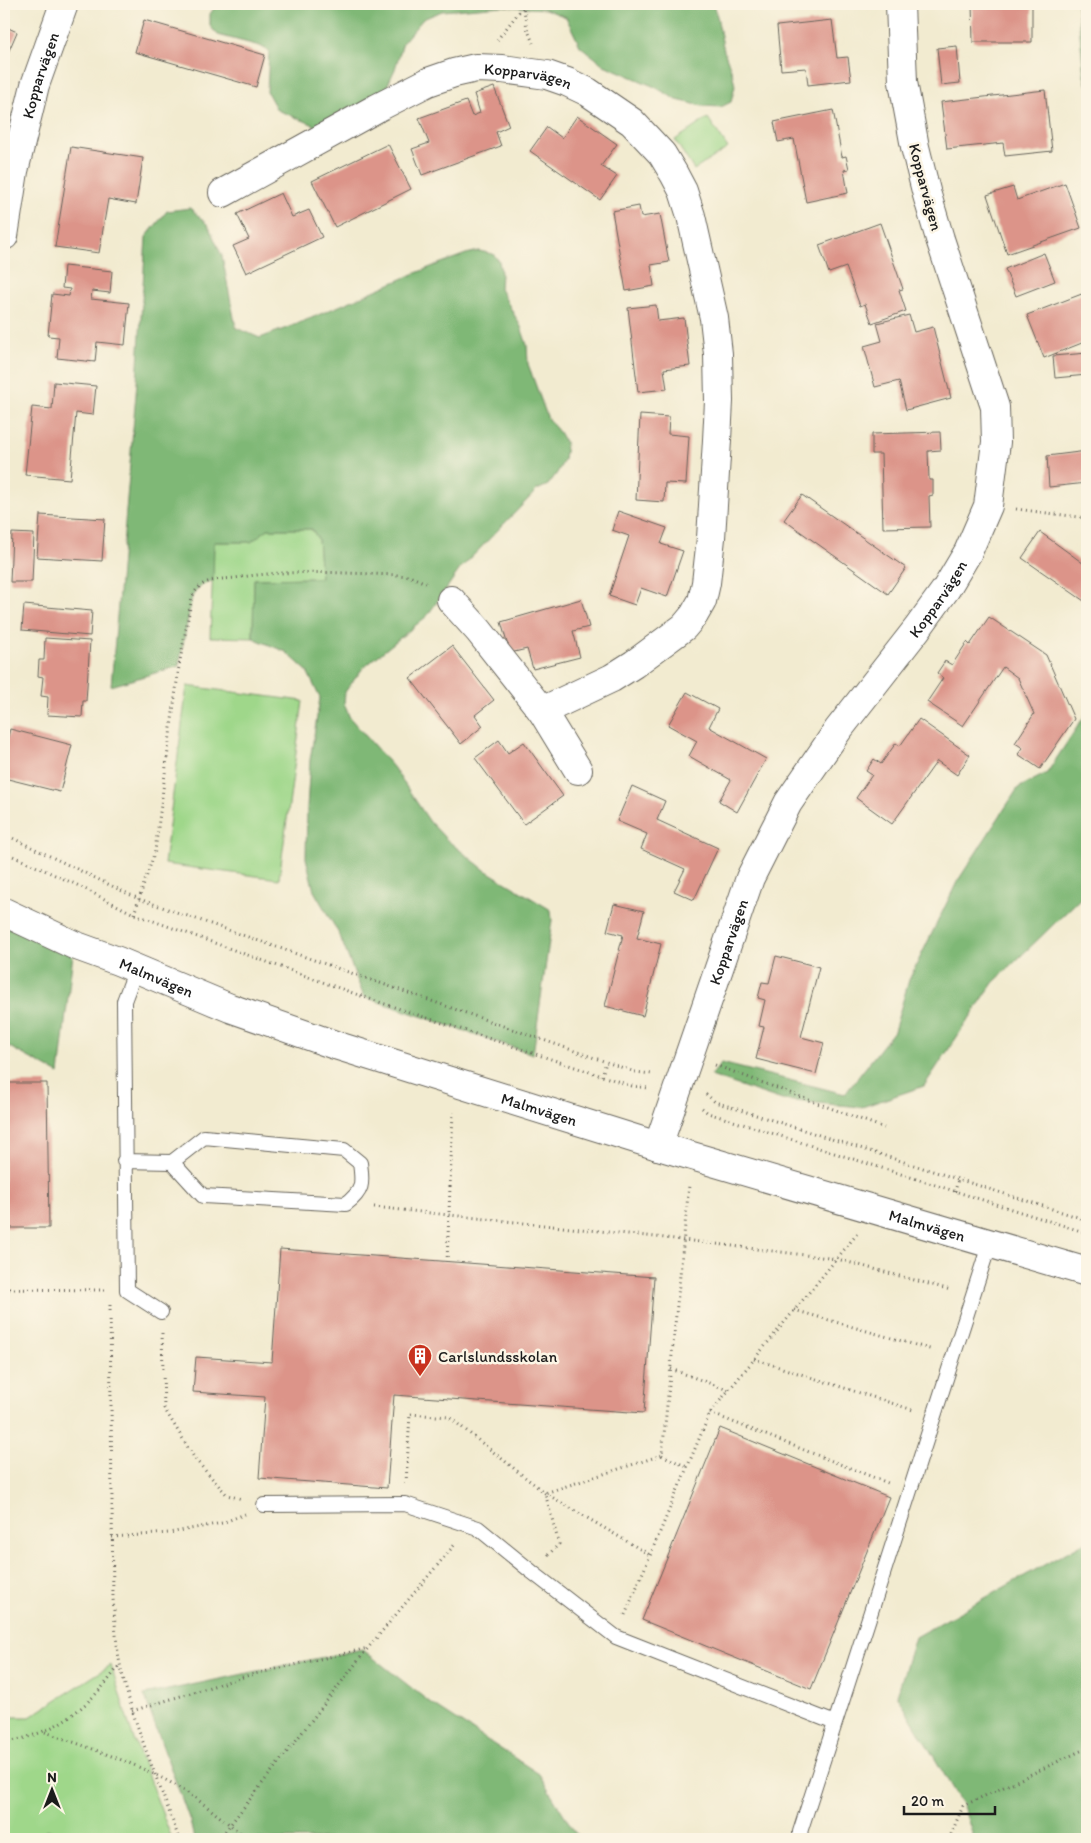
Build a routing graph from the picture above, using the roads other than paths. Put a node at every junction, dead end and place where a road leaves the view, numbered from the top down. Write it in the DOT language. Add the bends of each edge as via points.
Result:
graph roads {
  1 [pos="64,4"];
  2 [pos="900,4"];
  3 [pos="223,193"];
  4 [pos="4,236"];
  5 [pos="450,600"];
  6 [pos="542,711"];
  7 [pos="578,770"];
  8 [pos="4,912"];
  9 [pos="136,969"];
  10 [pos="658,1146"];
  11 [pos="124,1161"];
  12 [pos="172,1162"];
  13 [pos="990,1242"];
  14 [pos="1087,1272"];
  15 [pos="161,1312"];
  16 [pos="264,1505"];
  17 [pos="835,1723"];
  18 [pos="802,1839"];
  1 -- 4 [label="street, Kopparvägen" via="33,94 14,171"];
  2 -- 10 [label="street, Kopparvägen" via="903,82 915,147 932,213 995,406 996,442 988,506 968,552 946,589 838,730 788,803 750,878"];
  3 -- 6 [label="street, Kopparvägen" via="428,82 476,68 547,75 567,82 632,122 662,154 683,191 691,216 708,286 717,345 719,402 706,583 702,601 684,627 612,678"];
  5 -- 6 [label="street" via="479,631"];
  6 -- 7 [label="street"];
  8 -- 9 [label="street, Malmvägen" via="74,946"];
  9 -- 10 [label="street, Malmvägen" via="239,1012 335,1045"];
  9 -- 11 [label="lane" via="124,1001"];
  10 -- 13 [label="street, Malmvägen"];
  11 -- 12 [label="lane"];
  11 -- 15 [label="lane" via="127,1290"];
  12 -- 12 [label="lane" via="204,1137 344,1150 360,1163 363,1180 358,1195 346,1204 203,1196"];
  13 -- 14 [label="street, Malmvägen"];
  13 -- 17 [label="lane"];
  16 -- 17 [label="lane" via="405,1504 478,1528 616,1637"];
  17 -- 18 [label="lane" via="800,1832"];
}
